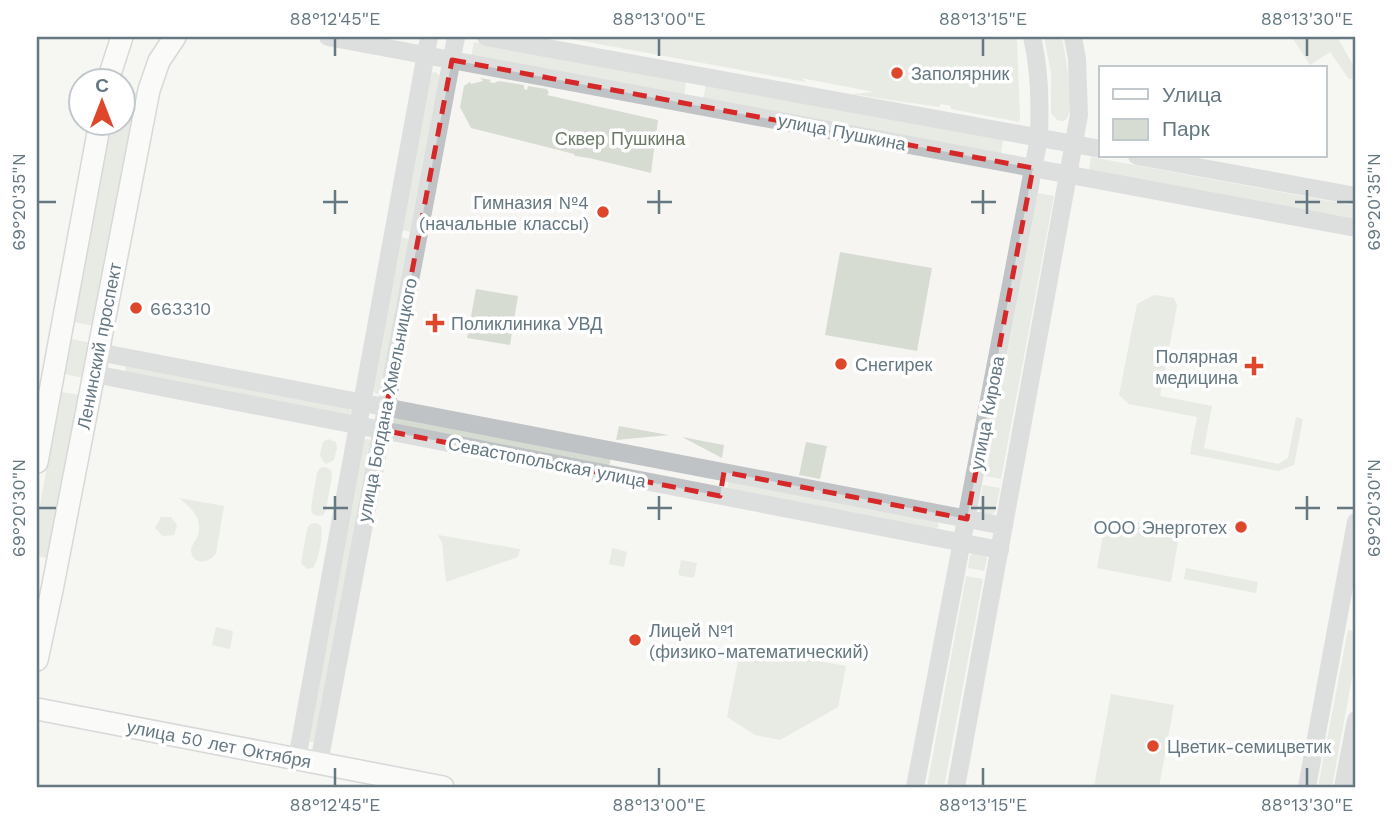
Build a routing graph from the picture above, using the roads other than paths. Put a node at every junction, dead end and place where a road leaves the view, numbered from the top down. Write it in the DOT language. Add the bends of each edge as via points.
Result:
graph roads {
  1 [pos="122,37"];
  2 [pos="175,37"];
  3 [pos="328,37"];
  4 [pos="429,37"];
  5 [pos="456,37"];
  6 [pos="486,37"];
  7 [pos="1032,37"];
  8 [pos="1073,37"];
  9 [pos="426,55"];
  10 [pos="452,60"];
  11 [pos="113,66"];
  12 [pos="97,136"];
  13 [pos="1039,138"];
  14 [pos="1074,144"];
  15 [pos="1099,149"];
  16 [pos="1148,158"];
  17 [pos="1033,168"];
  18 [pos="1068,174"];
  19 [pos="1356,196"];
  20 [pos="1356,228"];
  21 [pos="98,352"];
  22 [pos="94,374"];
  23 [pos="362,403"];
  24 [pos="386,408"];
  25 [pos="358,426"];
  26 [pos="382,430"];
  27 [pos="621,452"];
  28 [pos="37,462"];
  29 [pos="724,472"];
  30 [pos="616,476"];
  31 [pos="720,496"];
  32 [pos="967,519"];
  33 [pos="1356,522"];
  34 [pos="1004,526"];
  35 [pos="962,543"];
  36 [pos="1000,550"];
  37 [pos="37,660"];
  38 [pos="37,709"];
  39 [pos="1356,720"];
  40 [pos="297,759"];
  41 [pos="318,763"];
  42 [pos="443,787"];
  43 [pos="915,787"];
  44 [pos="957,787"];
  45 [pos="1307,787"];
  46 [pos="1343,787"];
  1 -- 11 [label="main road"];
  2 -- 21 [label="main road, Ленинский проспект" via="159,61 149,90"];
  3 -- 9 [label="street, улица Пушкина"];
  4 -- 9 [label="street, улица Богдана Хмельницкого"];
  5 -- 10 [label="street, улица Богдана Хмельницкого"];
  6 -- 13 [label="street, улица Пушкина"];
  7 -- 13 [label="street, улица Кирова" via="1038,64"];
  8 -- 14 [label="street, улица Кирова" via="1080,95"];
  9 -- 10 [label="street, улица Пушкина"];
  9 -- 23 [label="street, улица Богдана Хмельницкого"];
  10 -- 17 [label="street, улица Пушкина"];
  10 -- 24 [label="street, улица Богдана Хмельницкого"];
  12 -- 28 [label="main road"];
  13 -- 14 [label="street, улица Пушкина"];
  13 -- 17 [label="street, улица Кирова"];
  14 -- 15 [label="street, улица Пушкина"];
  14 -- 18 [label="street, улица Кирова"];
  16 -- 19 [label="street"];
  17 -- 18 [label="street, улица Пушкина"];
  17 -- 32 [label="street, улица Кирова"];
  18 -- 20 [label="street, улица Пушкина"];
  18 -- 34 [label="street, улица Кирова"];
  21 -- 22 [label="main road, Ленинский проспект"];
  21 -- 23 [label="street, Севастопольская улица"];
  22 -- 25 [label="street, Севастопольская улица"];
  22 -- 37 [label="main road, Ленинский проспект"];
  23 -- 24 [label="street, Севастопольская улица"];
  23 -- 25 [label="street, улица Богдана Хмельницкого"];
  24 -- 26 [label="street, улица Богдана Хмельницкого"];
  24 -- 27 [label="street, Севастопольская улица"];
  25 -- 26 [label="street, Севастопольская улица"];
  25 -- 40 [label="street, улица Богдана Хмельницкого"];
  26 -- 30 [label="street, Севастопольская улица"];
  26 -- 41 [label="street, улица Богдана Хмельницкого"];
  27 -- 29 [label="street, Севастопольская улица"];
  27 -- 30 [label="street"];
  29 -- 31 [label="street"];
  29 -- 32 [label="street, Севастопольская улица"];
  30 -- 31 [label="street, Севастопольская улица"];
  31 -- 35 [label="street, Севастопольская улица"];
  32 -- 34 [label="street, Севастопольская улица"];
  32 -- 35 [label="street, улица Кирова"];
  33 -- 45 [label="street"];
  34 -- 36 [label="street, улица Кирова"];
  35 -- 36 [label="street, Севастопольская улица"];
  35 -- 43 [label="street, улица Кирова"];
  36 -- 44 [label="street, улица Кирова"];
  38 -- 40 [label="main road, улица 50 лет Октября"];
  39 -- 46 [label="street"];
  40 -- 41 [label="main road, улица 50 лет Октября"];
  41 -- 42 [label="main road, улица 50 лет Октября"];
}
